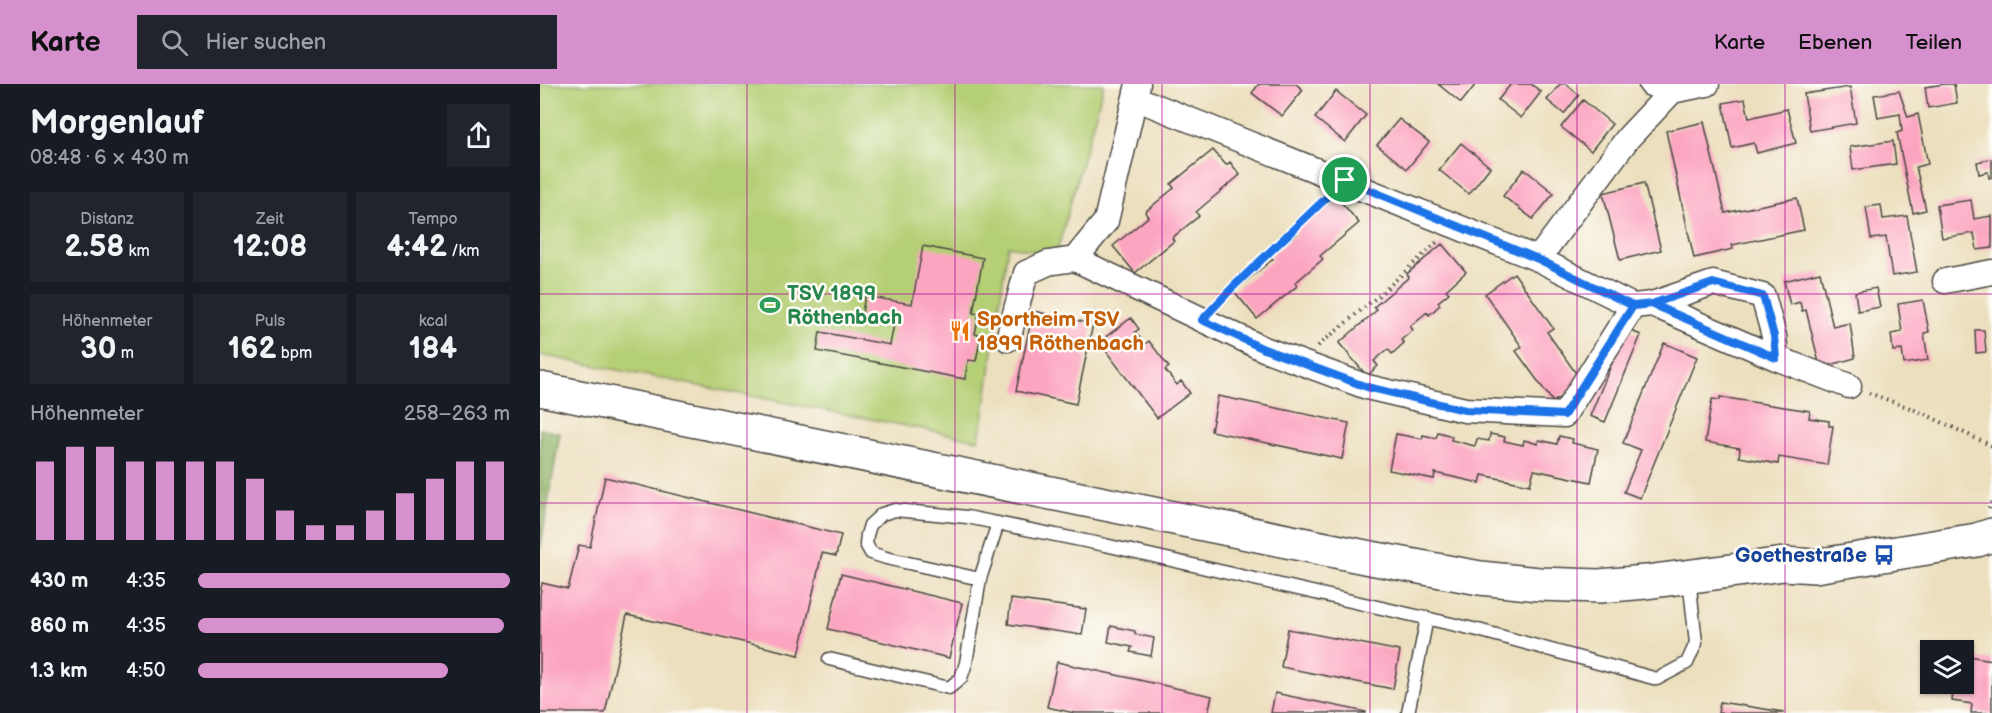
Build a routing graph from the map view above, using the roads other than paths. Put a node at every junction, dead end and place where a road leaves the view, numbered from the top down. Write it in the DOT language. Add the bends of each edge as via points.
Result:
graph roads {
  1 [pos="1707,84"];
  2 [pos="1661,87"];
  3 [pos="1136,91"];
  4 [pos="1075,259"];
  5 [pos="1538,259"];
  6 [pos="1992,272"];
  7 [pos="1945,281"];
  8 [pos="1642,305"];
  9 [pos="1008,339"];
  10 [pos="1776,358"];
  11 [pos="1849,386"];
  12 [pos="540,390"];
  13 [pos="1992,521"];
  14 [pos="998,524"];
  15 [pos="1992,535"];
  16 [pos="1784,564"];
  17 [pos="1689,577"];
  18 [pos="980,579"];
  19 [pos="1427,618"];
  20 [pos="829,659"];
  21 [pos="1408,713"];
  1 -- 2 [label="street"];
  2 -- 5 [label="street"];
  3 -- 4 [label="street" via="1106,221"];
  3 -- 5 [label="street"];
  4 -- 8 [label="street" via="1264,349 1367,387 1465,410 1564,415"];
  4 -- 9 [label="street" via="1048,263 1026,273"];
  5 -- 8 [label="street"];
  6 -- 7 [label="street"];
  8 -- 10 [label="street"];
  8 -- 10 [label="street" via="1713,283 1763,296"];
  10 -- 11 [label="street"];
  12 -- 17 [label="main road" via="1480,578 1599,586"];
  13 -- 16 [label="main road" via="1880,534 1810,549"];
  14 -- 18 [label="lane"];
  14 -- 18 [label="lane" via="895,510 882,514 870,525 866,544 871,552"];
  14 -- 19 [label="lane"];
  15 -- 16 [label="main road" via="1815,566"];
  16 -- 17 [label="main road"];
  17 -- 19 [label="lane" via="1696,643 1687,663 1658,679"];
  18 -- 20 [label="lane" via="966,663 961,678 949,688"];
  19 -- 21 [label="lane"];
}
